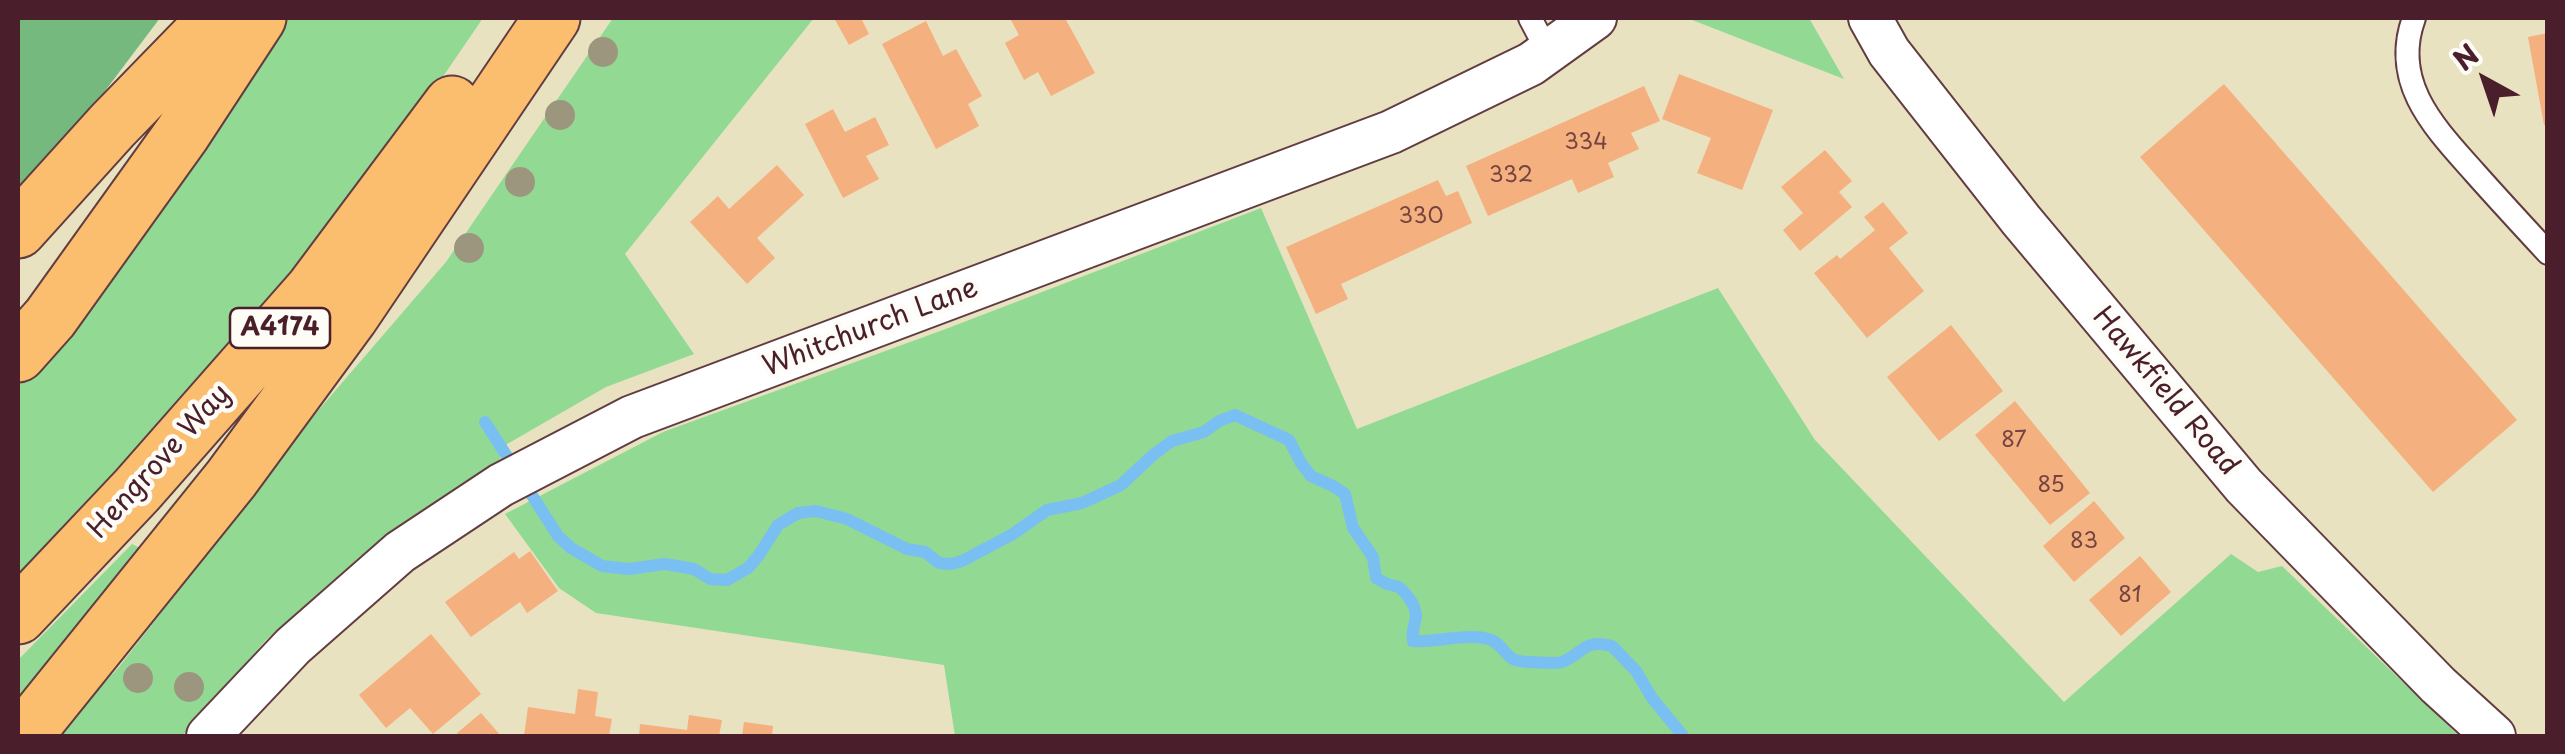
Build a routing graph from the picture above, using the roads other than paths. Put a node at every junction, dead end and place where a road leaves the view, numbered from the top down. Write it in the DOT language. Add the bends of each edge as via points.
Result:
graph roads {
  1 [pos="217,18"];
  2 [pos="258,18"];
  3 [pos="516,18"];
  4 [pos="552,18"];
  5 [pos="1594,18"];
  6 [pos="1870,18"];
  7 [pos="2414,18"];
  8 [pos="1539,34"];
  9 [pos="18,230"];
  10 [pos="2548,253"];
  11 [pos="18,354"];
  12 [pos="18,616"];
  13 [pos="212,735"];
  14 [pos="24,736"];
  15 [pos="2494,736"];
  1 -- 9 [label="highway"];
  2 -- 11 [label="highway" via="171,150"];
  3 -- 12 [label="highway, Hengrove Way / A4174" via="313,290"];
  4 -- 14 [label="highway" via="350,317 231,479"];
  5 -- 8 [label="street, Whitchurch Lane"];
  6 -- 15 [label="street, Hawkfield Road" via="1889,52 2021,220 2244,486"];
  7 -- 10 [label="lane" via="2407,68 2417,98 2439,132"];
  8 -- 13 [label="street, Whitchurch Lane" via="1532,64 1391,132 632,417 559,454 400,552 294,646"];
}
